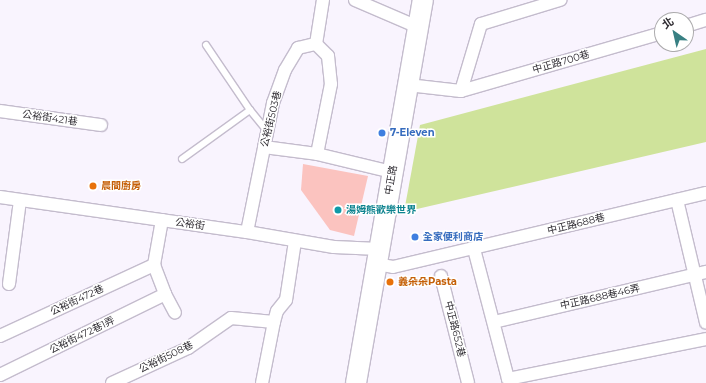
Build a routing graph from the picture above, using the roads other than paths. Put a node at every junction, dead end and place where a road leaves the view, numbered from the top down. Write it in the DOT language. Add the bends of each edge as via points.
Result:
graph roads {
  1 [pos="323,0"];
  2 [pos="355,0"];
  3 [pos="423,0"];
  4 [pos="560,0"];
  5 [pos="706,20"];
  6 [pos="694,24"];
  7 [pos="418,27"];
  8 [pos="654,35"];
  9 [pos="316,44"];
  10 [pos="206,45"];
  11 [pos="408,85"];
  12 [pos="461,91"];
  13 [pos="250,110"];
  14 [pos="0,111"];
  15 [pos="101,124"];
  16 [pos="267,131"];
  17 [pos="264,147"];
  18 [pos="317,154"];
  19 [pos="182,159"];
  20 [pos="392,172"];
  21 [pos="706,192"];
  22 [pos="0,197"];
  23 [pos="677,200"];
  24 [pos="20,201"];
  25 [pos="162,220"];
  26 [pos="247,232"];
  27 [pos="295,241"];
  28 [pos="474,249"];
  29 [pos="378,256"];
  30 [pos="154,264"];
  31 [pos="700,274"];
  32 [pos="441,276"];
  33 [pos="9,284"];
  34 [pos="165,294"];
  35 [pos="175,313"];
  36 [pos="274,322"];
  37 [pos="494,322"];
  38 [pos="706,323"];
  39 [pos="0,336"];
  40 [pos="706,339"];
  41 [pos="0,376"];
  42 [pos="112,383"];
  43 [pos="262,383"];
  44 [pos="356,383"];
  45 [pos="468,383"];
  1 -- 9 [label="street"];
  2 -- 7 [label="street"];
  3 -- 7 [label="main road, 中正路"];
  4 -- 12 [label="street" via="481,24"];
  5 -- 6 [label="street"];
  7 -- 11 [label="main road, 中正路"];
  8 -- 12 [label="street, 中正路700巷"];
  9 -- 16 [label="street, 公裕街503巷" via="298,48 285,70 273,103"];
  9 -- 18 [label="street" via="328,56 331,84"];
  10 -- 13 [label="lane"];
  11 -- 12 [label="street, 中正路700巷"];
  11 -- 20 [label="main road, 中正路"];
  13 -- 16 [label="lane"];
  13 -- 19 [label="lane"];
  14 -- 15 [label="street, 公裕街421巷"];
  16 -- 17 [label="street, 公裕街503巷"];
  17 -- 18 [label="street"];
  17 -- 26 [label="street, 公裕街503巷"];
  18 -- 20 [label="street"];
  20 -- 29 [label="main road, 中正路"];
  21 -- 23 [label="street, 中正路688巷"];
  22 -- 24 [label="street, 公裕街"];
  23 -- 28 [label="street, 中正路688巷"];
  23 -- 31 [label="street"];
  24 -- 25 [label="street, 公裕街"];
  24 -- 33 [label="street"];
  25 -- 26 [label="street, 公裕街"];
  25 -- 30 [label="street"];
  26 -- 27 [label="street, 公裕街"];
  27 -- 29 [label="street, 公裕街"];
  27 -- 36 [label="street" via="286,300"];
  28 -- 29 [label="street, 中正路688巷" via="393,267"];
  28 -- 37 [label="street"];
  29 -- 44 [label="main road, 中正路"];
  30 -- 34 [label="street"];
  30 -- 39 [label="street, 公裕街472巷"];
  31 -- 37 [label="street, 中正路688巷46弄"];
  31 -- 38 [label="street"];
  32 -- 45 [label="street, 中正路652巷"];
  34 -- 35 [label="street"];
  34 -- 41 [label="street, 公裕街472巷1弄"];
  36 -- 42 [label="street, 公裕街508巷" via="230,318 188,348"];
  36 -- 43 [label="street"];
  37 -- 40 [label="street" via="508,379"];
}
